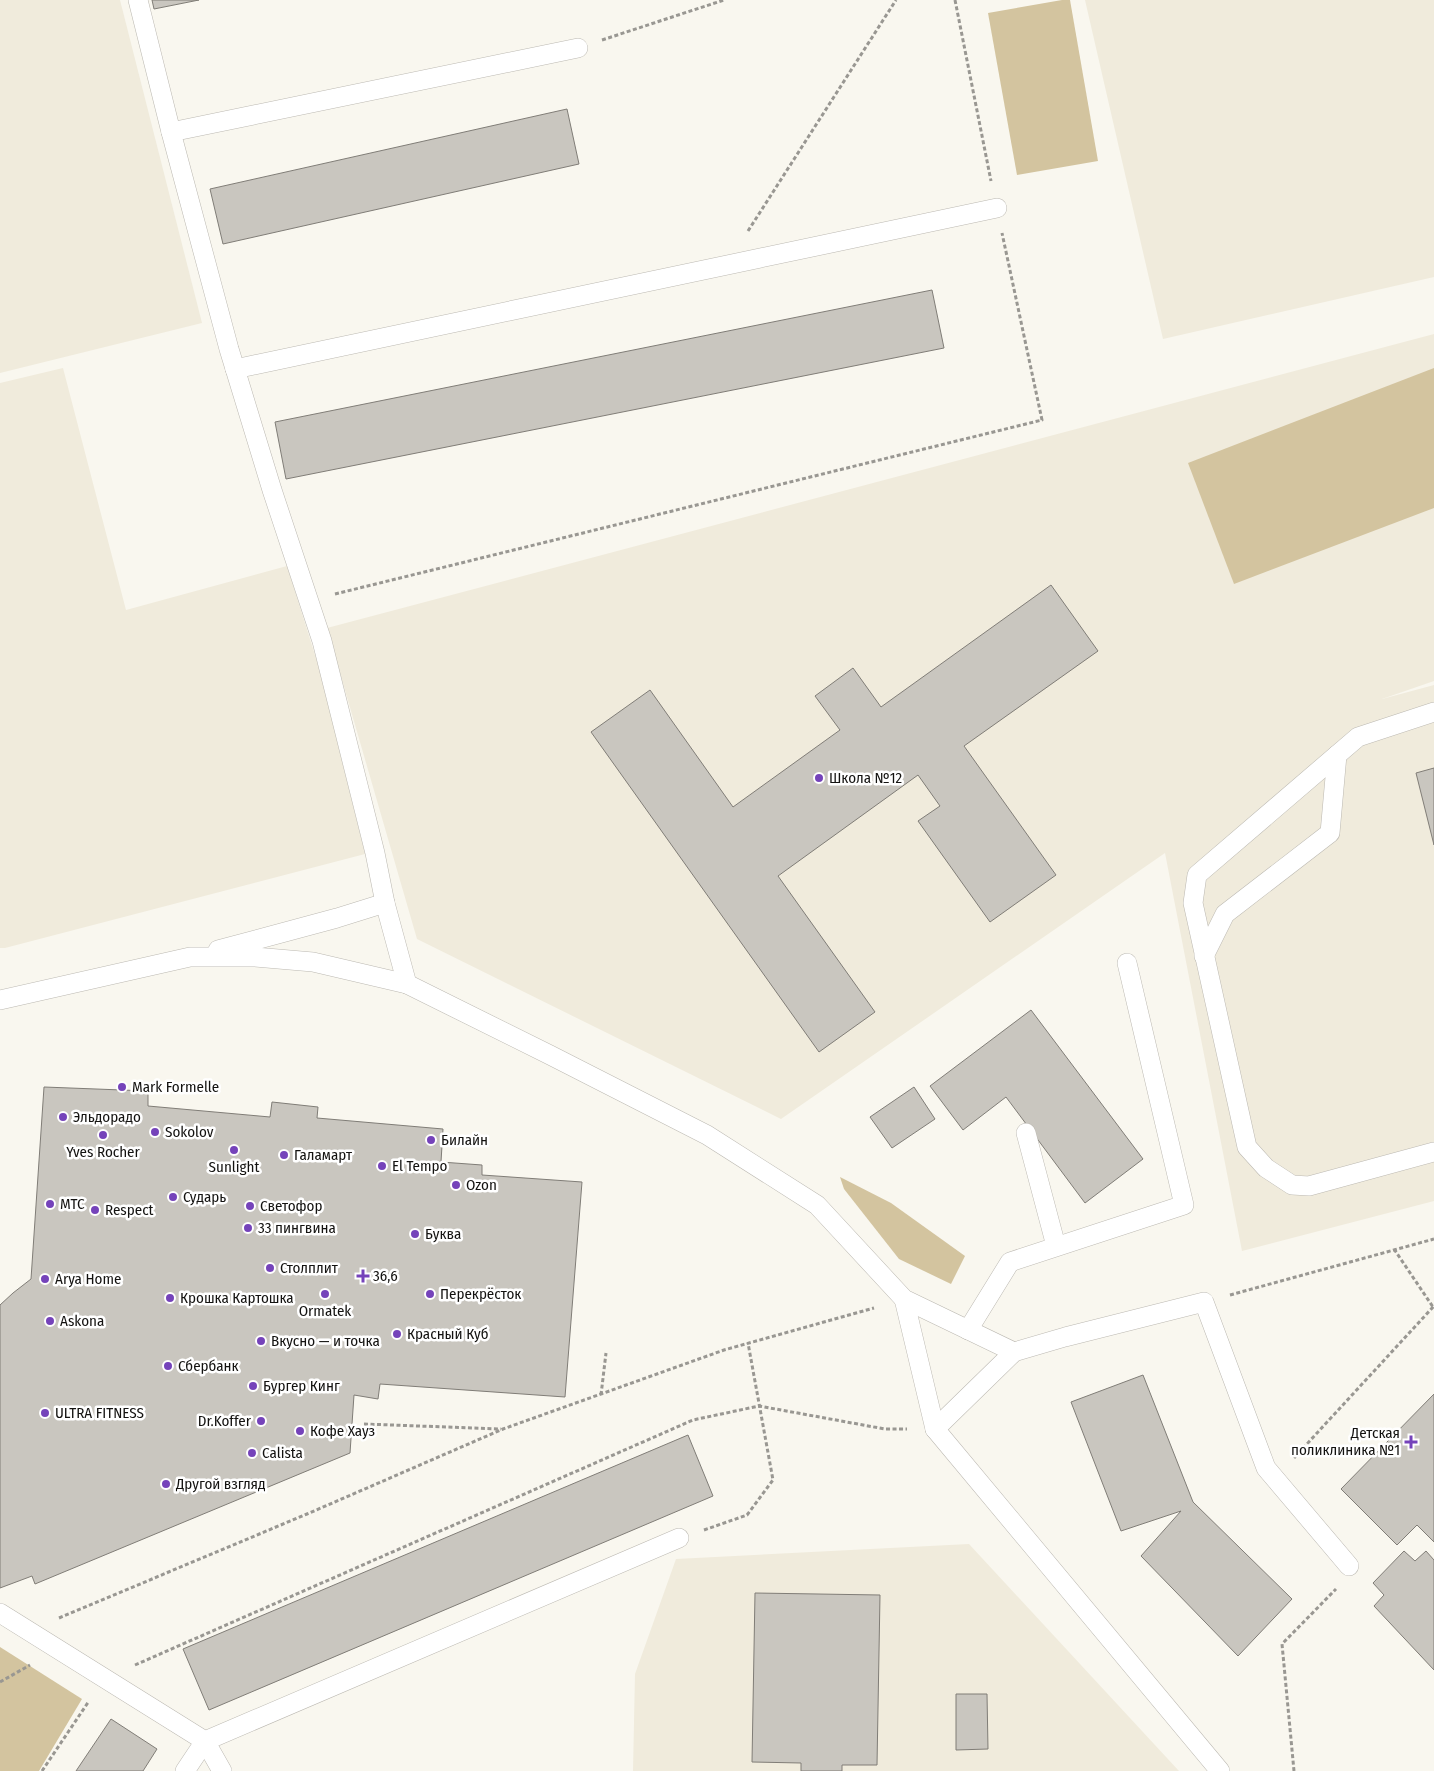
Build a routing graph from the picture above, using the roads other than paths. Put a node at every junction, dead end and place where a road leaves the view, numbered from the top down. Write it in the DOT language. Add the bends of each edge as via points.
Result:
graph roads {
  1 [pos="138,0"];
  2 [pos="578,48"];
  3 [pos="171,132"];
  4 [pos="997,208"];
  5 [pos="236,369"];
  6 [pos="1434,712"];
  7 [pos="1337,755"];
  8 [pos="385,903"];
  9 [pos="1204,956"];
  10 [pos="190,957"];
  11 [pos="1127,963"];
  12 [pos="407,984"];
  13 [pos="0,1000"];
  14 [pos="1026,1133"];
  15 [pos="1434,1152"];
  16 [pos="1056,1246"];
  17 [pos="904,1299"];
  18 [pos="968,1330"];
  19 [pos="1014,1352"];
  20 [pos="935,1429"];
  21 [pos="679,1538"];
  22 [pos="1349,1566"];
  23 [pos="0,1614"];
  24 [pos="205,1741"];
  25 [pos="185,1771"];
  26 [pos="222,1771"];
  27 [pos="1220,1771"];
  1 -- 3 [label="lane"];
  2 -- 3 [label="lane"];
  3 -- 5 [label="lane"];
  4 -- 5 [label="lane"];
  5 -- 8 [label="lane" via="324,651"];
  6 -- 7 [label="lane" via="1358,737"];
  7 -- 9 [label="lane" via="1330,833 1225,914"];
  7 -- 9 [label="lane" via="1197,875 1193,903"];
  8 -- 10 [label="lane"];
  8 -- 12 [label="lane"];
  9 -- 15 [label="lane" via="1247,1147 1266,1168 1292,1184 1309,1186"];
  10 -- 12 [label="lane" via="255,957 313,962"];
  10 -- 13 [label="lane"];
  11 -- 16 [label="lane" via="1184,1205"];
  12 -- 17 [label="lane" via="706,1136 817,1205"];
  14 -- 16 [label="lane"];
  16 -- 18 [label="lane" via="1010,1262"];
  17 -- 18 [label="lane"];
  17 -- 20 [label="lane"];
  18 -- 19 [label="lane"];
  19 -- 20 [label="lane"];
  19 -- 22 [label="lane" via="1204,1302 1266,1468"];
  20 -- 27 [label="lane"];
  21 -- 24 [label="lane"];
  23 -- 24 [label="lane"];
  24 -- 25 [label="lane"];
  24 -- 26 [label="lane"];
}
